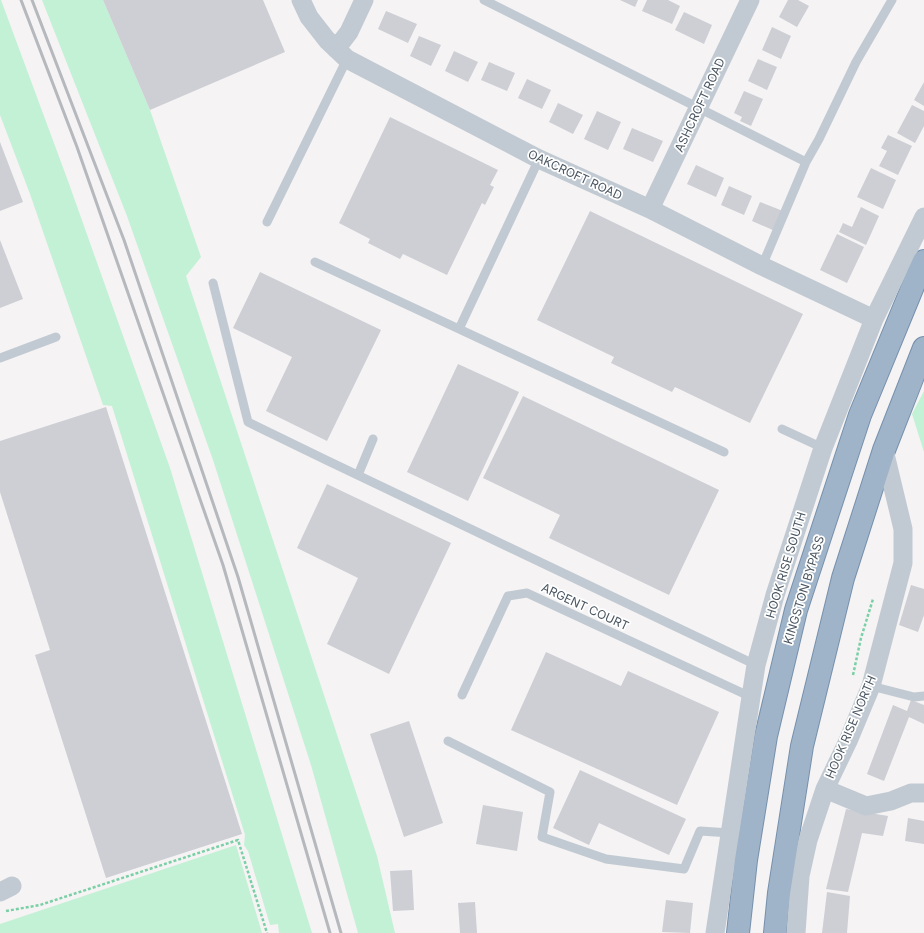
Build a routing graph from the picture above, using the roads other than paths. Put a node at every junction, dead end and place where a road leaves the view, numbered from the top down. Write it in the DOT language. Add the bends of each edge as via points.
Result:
graph roads {
  1 [pos="301,0"];
  2 [pos="364,0"];
  3 [pos="484,0"];
  4 [pos="892,0"];
  5 [pos="744,2"];
  6 [pos="341,54"];
  7 [pos="699,108"];
  8 [pos="539,159"];
  9 [pos="806,162"];
  10 [pos="650,209"];
  11 [pos="924,217"];
  12 [pos="267,222"];
  13 [pos="924,261"];
  14 [pos="315,262"];
  15 [pos="762,266"];
  16 [pos="213,283"];
  17 [pos="874,318"];
  18 [pos="459,330"];
  19 [pos="56,337"];
  20 [pos="924,348"];
  21 [pos="0,358"];
  22 [pos="782,429"];
  23 [pos="373,439"];
  24 [pos="823,448"];
  25 [pos="884,450"];
  26 [pos="724,452"];
  27 [pos="358,475"];
  28 [pos="756,665"];
  29 [pos="871,686"];
  30 [pos="462,696"];
  31 [pos="924,696"];
  32 [pos="751,697"];
  33 [pos="448,741"];
  34 [pos="825,789"];
  35 [pos="924,793"];
  36 [pos="730,833"];
  37 [pos="715,933"];
  38 [pos="738,933"];
  39 [pos="775,933"];
  40 [pos="796,933"];
  1 -- 6 [label="street, OAKCROFT ROAD" via="308,17"];
  2 -- 6 [label="street"];
  3 -- 7 [label="lane"];
  4 -- 9 [label="lane" via="856,62"];
  5 -- 7 [label="street, ASHCROFT ROAD"];
  6 -- 8 [label="street, OAKCROFT ROAD"];
  6 -- 12 [label="lane"];
  7 -- 9 [label="lane"];
  7 -- 10 [label="street, ASHCROFT ROAD"];
  8 -- 10 [label="street, OAKCROFT ROAD"];
  8 -- 18 [label="lane"];
  9 -- 15 [label="lane"];
  10 -- 15 [label="street, OAKCROFT ROAD"];
  11 -- 17 [label="street, HOOK RISE SOUTH"];
  13 -- 38 [label="highway, KINGSTON BYPASS" via="860,415 796,610 766,736 746,860"];
  14 -- 18 [label="lane"];
  15 -- 17 [label="street, OAKCROFT ROAD"];
  16 -- 27 [label="lane" via="248,422"];
  17 -- 24 [label="street, HOOK RISE SOUTH"];
  18 -- 26 [label="lane"];
  19 -- 21 [label="lane"];
  20 -- 25 [label="highway"];
  22 -- 24 [label="lane"];
  23 -- 27 [label="lane"];
  24 -- 28 [label="street, HOOK RISE SOUTH" via="775,595"];
  25 -- 29 [label="street, HOOK RISE NORTH" via="903,529 903,562"];
  25 -- 39 [label="highway" via="843,578 802,746"];
  27 -- 28 [label="lane"];
  28 -- 32 [label="street, HOOK RISE SOUTH"];
  29 -- 31 [label="lane" via="914,697"];
  29 -- 34 [label="street, HOOK RISE NORTH"];
  30 -- 32 [label="lane, ARGENT COURT" via="508,596 527,593"];
  32 -- 36 [label="street, HOOK RISE SOUTH"];
  33 -- 36 [label="lane" via="550,792 542,837 606,859 684,868 700,831"];
  34 -- 35 [label="street" via="866,806 891,802 911,793"];
  34 -- 40 [label="street, HOOK RISE NORTH" via="808,840 800,876"];
  36 -- 37 [label="street, HOOK RISE SOUTH"];
}
